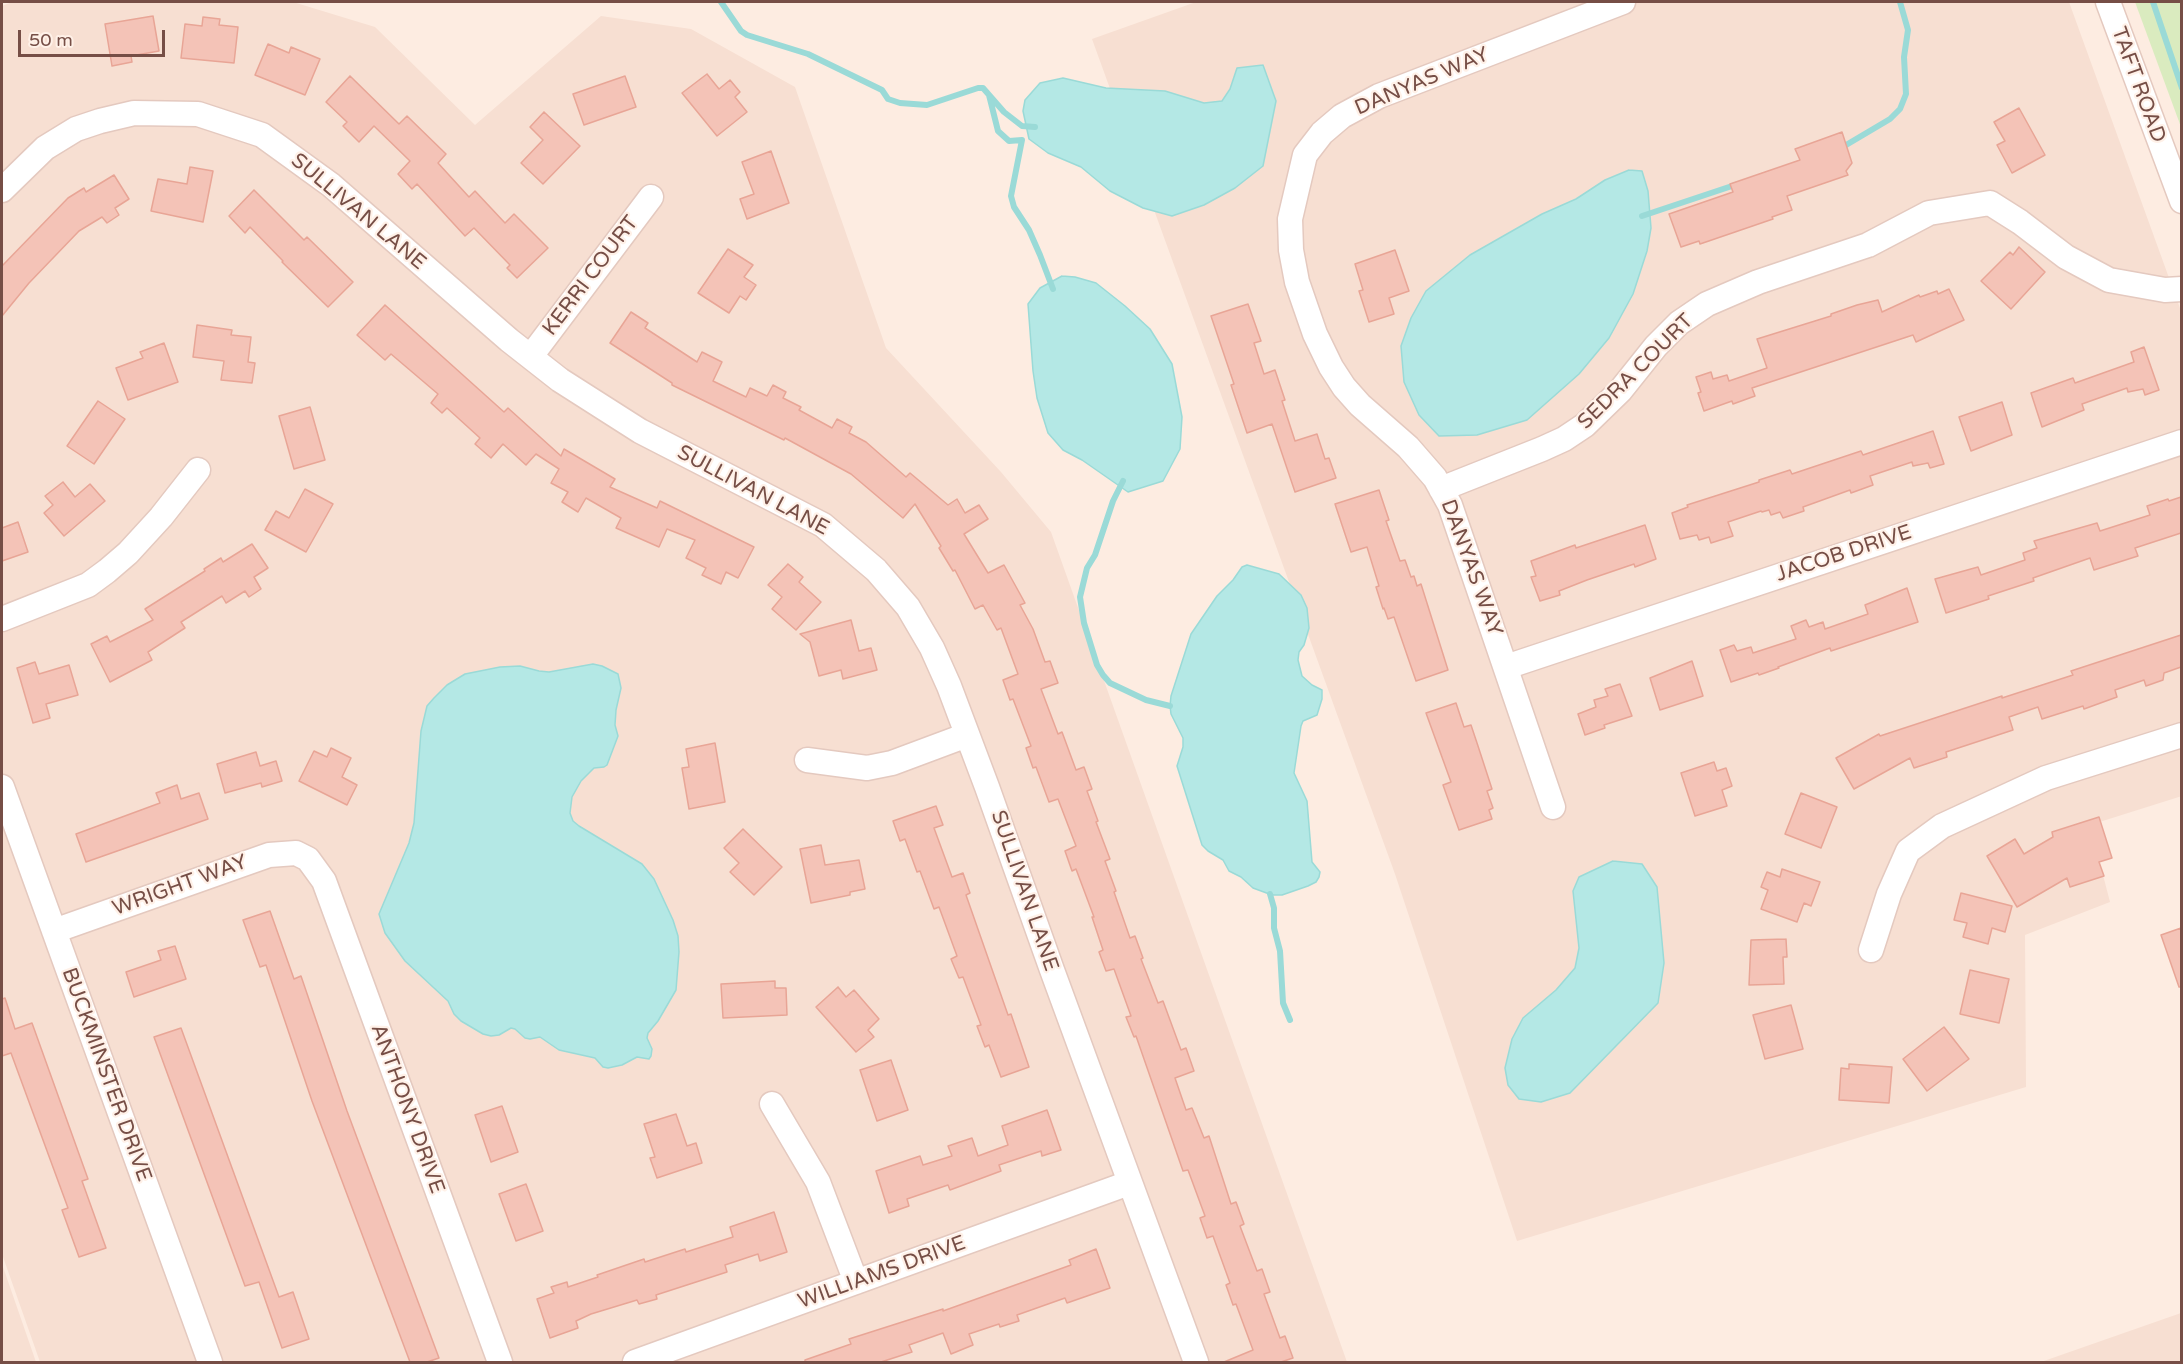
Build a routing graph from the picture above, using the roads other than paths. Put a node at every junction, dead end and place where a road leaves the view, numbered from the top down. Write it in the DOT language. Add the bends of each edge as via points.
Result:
graph roads {
  1 [pos="1623,2"];
  2 [pos="2108,2"];
  3 [pos="2,190"];
  4 [pos="651,197"];
  5 [pos="2181,201"];
  6 [pos="2181,289"];
  7 [pos="531,356"];
  8 [pos="2181,442"];
  9 [pos="198,470"];
  10 [pos="1441,489"];
  11 [pos="2,619"];
  12 [pos="1506,667"];
  13 [pos="967,735"];
  14 [pos="2181,735"];
  15 [pos="807,760"];
  16 [pos="2,786"];
  17 [pos="1553,807"];
  18 [pos="308,859"];
  19 [pos="54,931"];
  20 [pos="1871,950"];
  21 [pos="772,1104"];
  22 [pos="1129,1183"];
  23 [pos="856,1282"];
  24 [pos="210,1362"];
  25 [pos="500,1362"];
  26 [pos="634,1362"];
  27 [pos="1196,1362"];
  1 -- 10 [label="street, DANYAS WAY" via="1379,96 1342,116 1305,155 1290,219 1291,240 1297,282 1315,334 1344,387 1408,447"];
  2 -- 5 [label="street, TAFT ROAD"];
  3 -- 7 [label="street, SULLIVAN LANE" via="45,147 76,129 134,113 198,114 262,135 331,185"];
  4 -- 7 [label="street, KERRI COURT"];
  6 -- 10 [label="street, SEDRA COURT" via="2164,290 2109,280 2066,257 1990,203 1929,213 1868,245 1758,282 1707,304 1679,323 1585,425 1542,449"];
  7 -- 13 [label="street, SULLIVAN LANE" via="560,380 640,431 793,508 846,542 908,607 932,648"];
  8 -- 12 [label="street, JACOB DRIVE"];
  9 -- 11 [label="street" via="128,553 107,571 88,585"];
  10 -- 12 [label="street, DANYAS WAY" via="1455,517"];
  12 -- 17 [label="street, DANYAS WAY"];
  13 -- 15 [label="street" via="892,763 867,768"];
  13 -- 22 [label="street, SULLIVAN LANE"];
  14 -- 20 [label="street" via="2046,778 1942,826 1908,851"];
  16 -- 19 [label="street, BUCKMINSTER DRIVE"];
  18 -- 19 [label="street, WRIGHT WAY" via="296,854 269,855"];
  18 -- 25 [label="street, ANTHONY DRIVE" via="324,881"];
  19 -- 24 [label="street, BUCKMINSTER DRIVE"];
  21 -- 23 [label="street" via="818,1182"];
  22 -- 23 [label="street, WILLIAMS DRIVE"];
  22 -- 27 [label="street, SULLIVAN LANE"];
  23 -- 26 [label="street, WILLIAMS DRIVE"];
}
